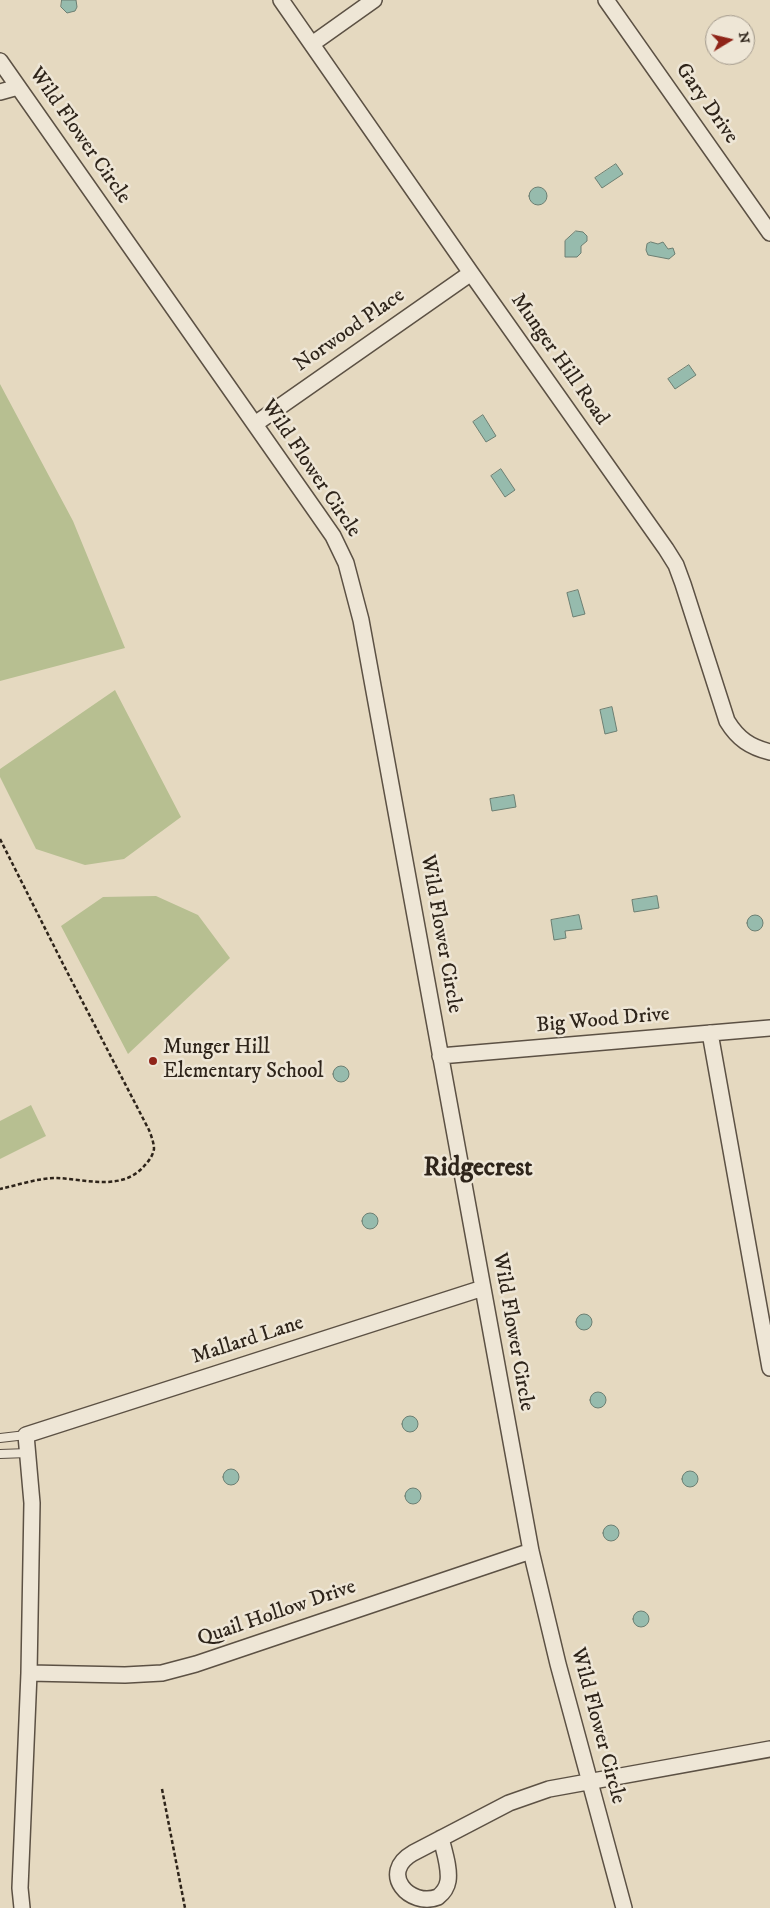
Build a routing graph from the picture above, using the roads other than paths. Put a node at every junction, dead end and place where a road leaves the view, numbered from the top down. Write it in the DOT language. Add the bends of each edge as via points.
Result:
graph roads {
  1 [pos="282,0"];
  2 [pos="374,0"];
  3 [pos="606,0"];
  4 [pos="312,44"];
  5 [pos="0,61"];
  6 [pos="18,87"];
  7 [pos="0,92"];
  8 [pos="770,233"];
  9 [pos="471,273"];
  10 [pos="255,424"];
  11 [pos="770,752"];
  12 [pos="770,1028"];
  13 [pos="710,1033"];
  14 [pos="440,1056"];
  15 [pos="483,1288"];
  16 [pos="770,1368"];
  17 [pos="26,1435"];
  18 [pos="0,1438"];
  19 [pos="28,1453"];
  20 [pos="0,1454"];
  21 [pos="531,1551"];
  22 [pos="29,1673"];
  23 [pos="770,1749"];
  24 [pos="590,1780"];
  25 [pos="441,1838"];
  26 [pos="22,1908"];
  27 [pos="624,1908"];
  1 -- 4 [label="street, Munger Hill Road"];
  2 -- 4 [label="street"];
  3 -- 8 [label="street, Gary Drive"];
  4 -- 9 [label="street, Munger Hill Road"];
  5 -- 6 [label="street, Wild Flower Circle"];
  6 -- 7 [label="street"];
  6 -- 10 [label="street, Wild Flower Circle"];
  9 -- 10 [label="street, Norwood Place"];
  9 -- 11 [label="street, Munger Hill Road" via="676,565 721,704 734,732 757,749"];
  10 -- 14 [label="street, Wild Flower Circle" via="333,536 346,563 361,620"];
  12 -- 13 [label="street, Big Wood Drive"];
  13 -- 14 [label="street, Big Wood Drive"];
  13 -- 16 [label="street"];
  14 -- 15 [label="street, Wild Flower Circle"];
  15 -- 17 [label="street, Mallard Lane"];
  15 -- 21 [label="street, Wild Flower Circle"];
  17 -- 18 [label="lane"];
  17 -- 19 [label="street"];
  19 -- 20 [label="lane"];
  19 -- 22 [label="street" via="32,1503"];
  21 -- 22 [label="street, Quail Hollow Drive" via="162,1673"];
  21 -- 24 [label="street, Wild Flower Circle"];
  22 -- 26 [label="street" via="20,1888"];
  23 -- 24 [label="street"];
  24 -- 25 [label="street" via="528,1795"];
  24 -- 27 [label="street, Wild Flower Circle"];
}
